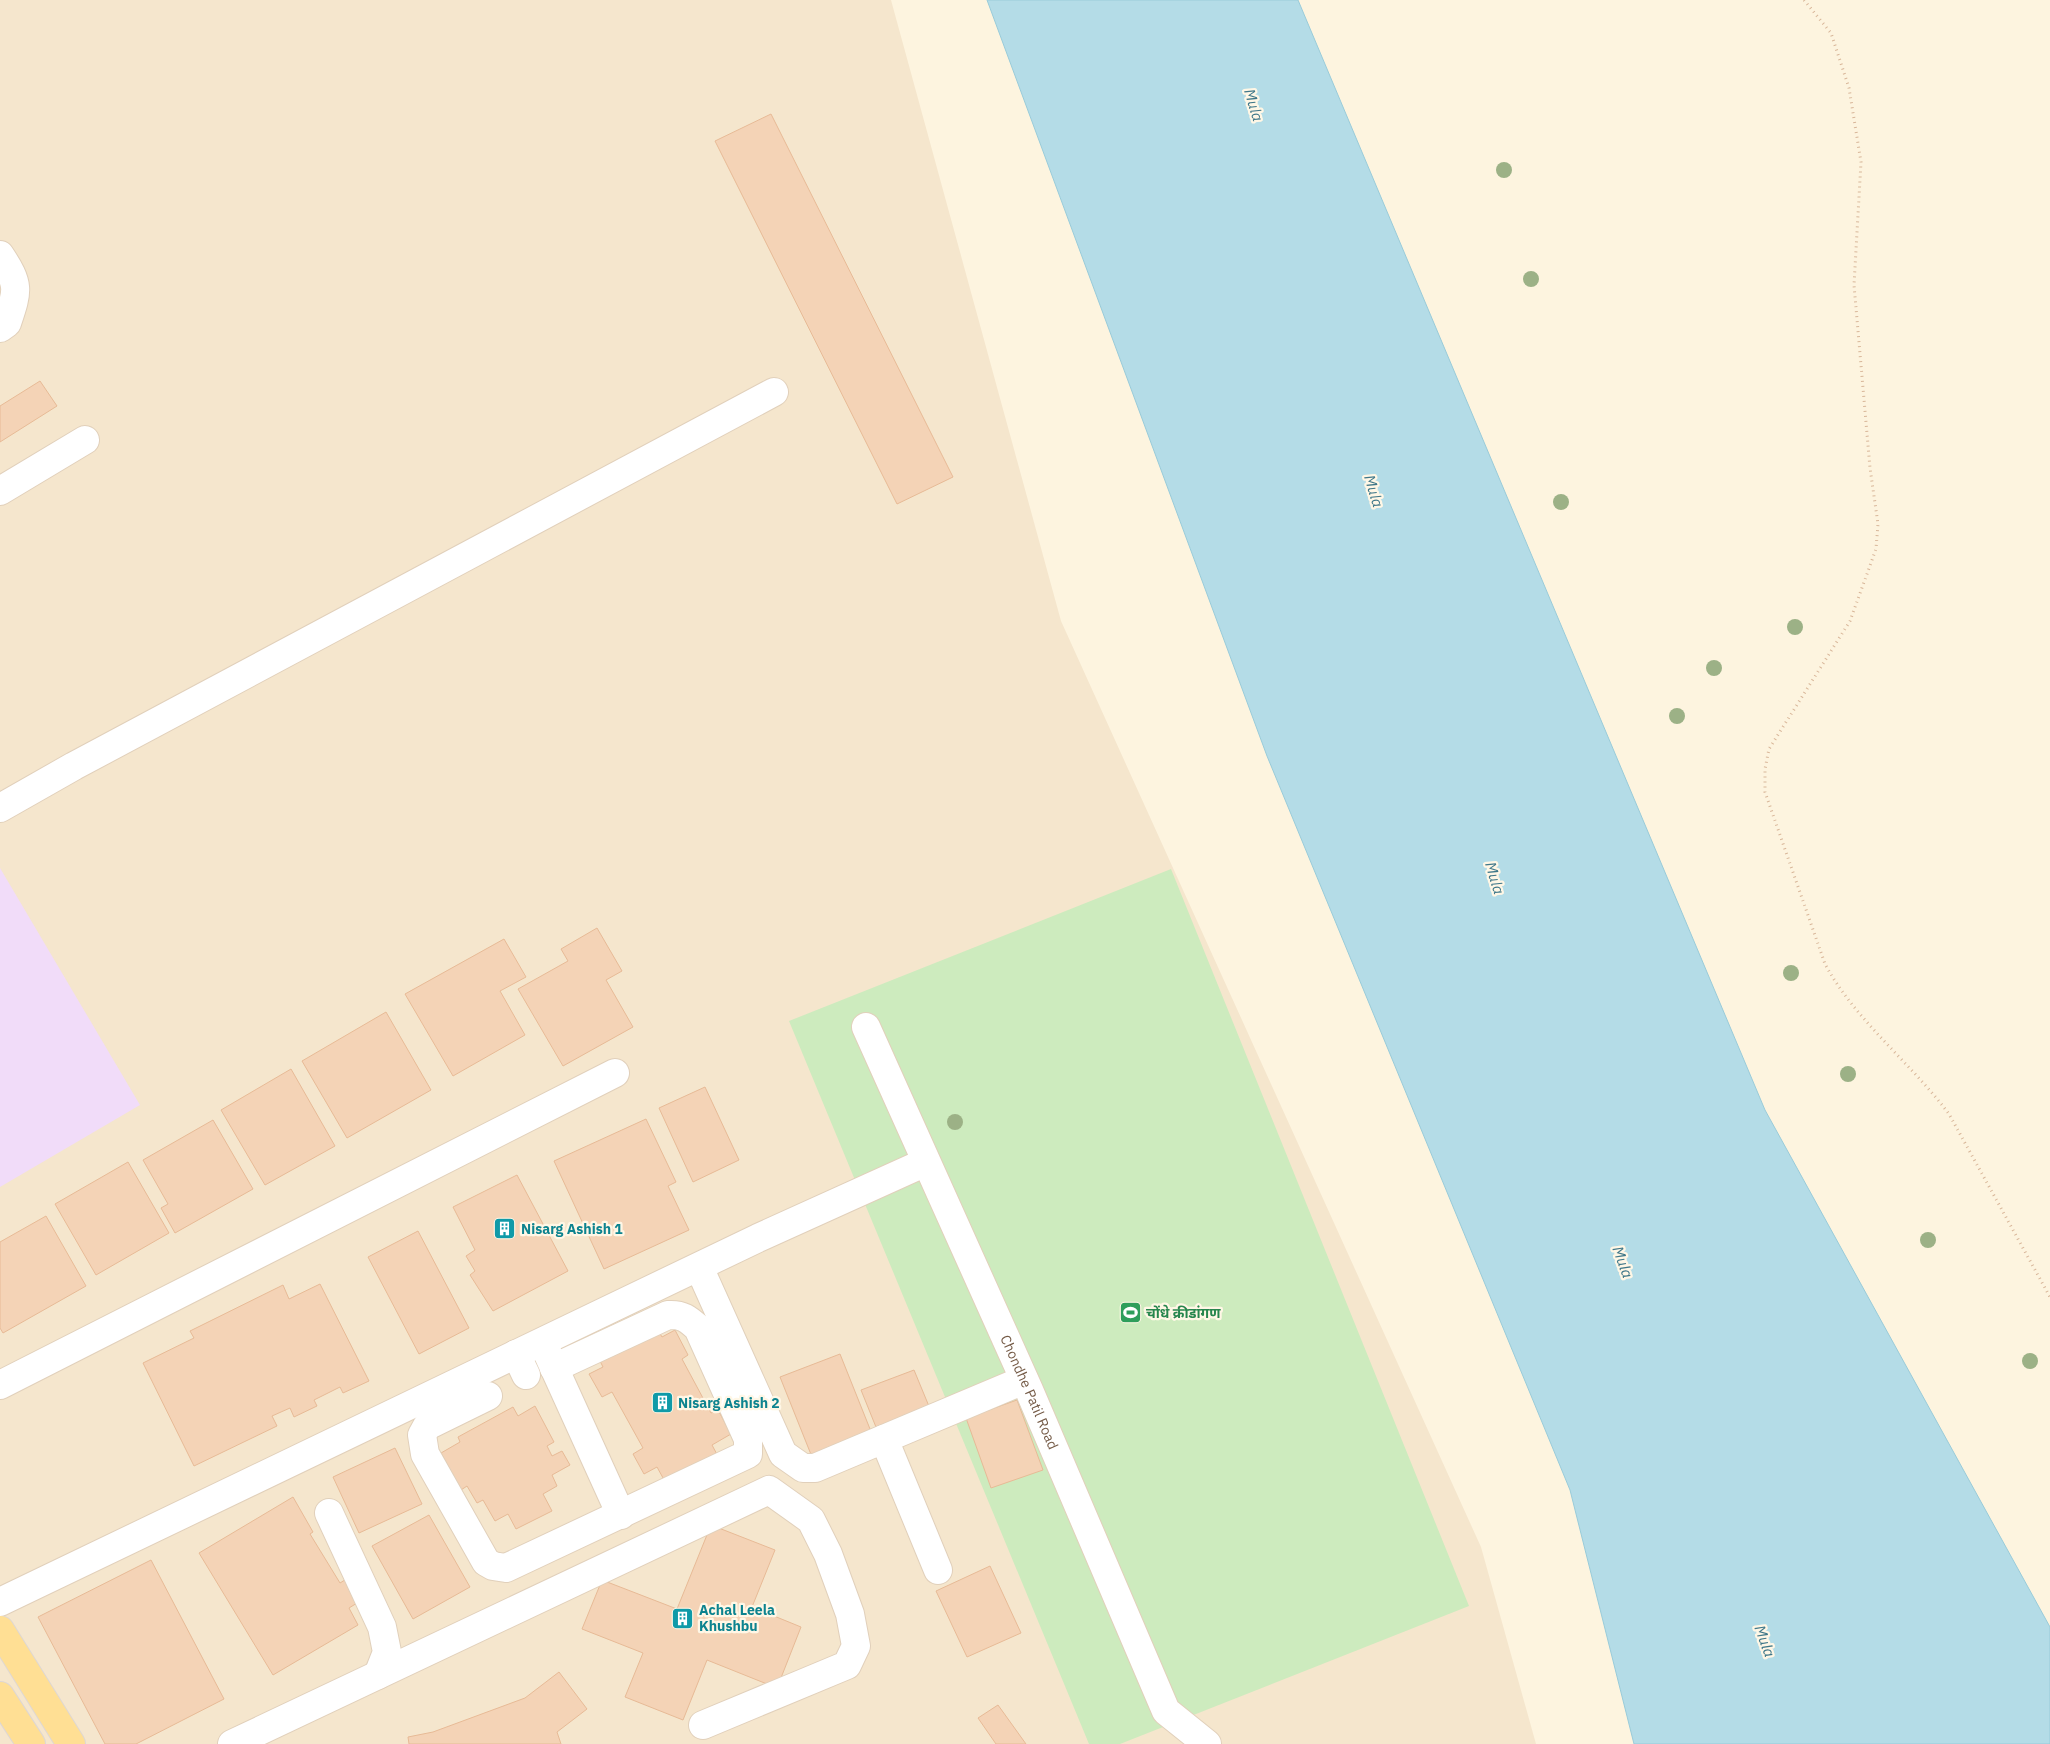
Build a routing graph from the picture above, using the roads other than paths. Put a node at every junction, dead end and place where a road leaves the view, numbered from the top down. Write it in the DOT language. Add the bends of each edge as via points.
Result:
graph roads {
  1 [pos="0,256"];
  2 [pos="0,328"];
  3 [pos="774,392"];
  4 [pos="85,440"];
  5 [pos="0,491"];
  6 [pos="0,808"];
  7 [pos="866,1027"];
  8 [pos="615,1074"];
  9 [pos="926,1162"];
  10 [pos="699,1267"];
  11 [pos="542,1342"];
  12 [pos="554,1368"];
  13 [pos="1024,1380"];
  14 [pos="0,1385"];
  15 [pos="488,1396"];
  16 [pos="884,1439"];
  17 [pos="329,1513"];
  18 [pos="621,1515"];
  19 [pos="938,1570"];
  20 [pos="0,1602"];
  21 [pos="0,1630"];
  22 [pos="378,1675"];
  23 [pos="0,1696"];
  24 [pos="703,1725"];
  25 [pos="30,1744"];
  26 [pos="71,1744"];
  27 [pos="232,1744"];
  28 [pos="1207,1744"];
  1 -- 2 [label="street" via="14,276 16,296 7,323"];
  3 -- 6 [label="street"];
  4 -- 5 [label="street"];
  7 -- 9 [label="street, Chondhe Patil Road"];
  8 -- 14 [label="street"];
  9 -- 10 [label="street"];
  9 -- 13 [label="street, Chondhe Patil Road"];
  10 -- 11 [label="street"];
  10 -- 16 [label="street" via="783,1454 803,1468 815,1468"];
  11 -- 12 [label="street"];
  11 -- 20 [label="street" via="521,1365"];
  12 -- 18 [label="street"];
  12 -- 18 [label="street" via="668,1314 679,1314 698,1328 748,1439 748,1454"];
  13 -- 16 [label="street"];
  13 -- 28 [label="street, Chondhe Patil Road" via="1166,1712"];
  15 -- 18 [label="street" via="427,1426 422,1435 425,1454 486,1562 506,1568"];
  16 -- 19 [label="street"];
  17 -- 22 [label="street" via="382,1627 387,1652"];
  21 -- 26 [label="main road"];
  22 -- 24 [label="street" via="769,1490 810,1520 828,1554 850,1614 856,1646 847,1665"];
  22 -- 27 [label="street"];
  23 -- 25 [label="main road"];
}
